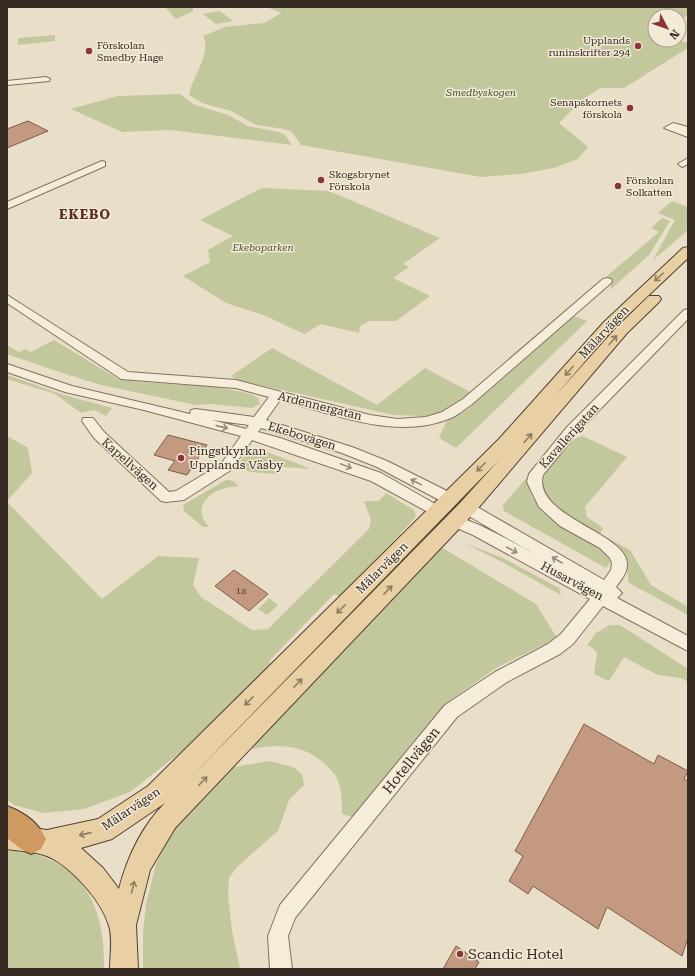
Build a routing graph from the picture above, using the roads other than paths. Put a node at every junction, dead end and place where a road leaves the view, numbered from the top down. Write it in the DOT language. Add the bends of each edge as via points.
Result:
graph roads {
  1 [pos="46,79"];
  2 [pos="7,83"];
  3 [pos="688,130"];
  4 [pos="688,134"];
  5 [pos="102,164"];
  6 [pos="7,206"];
  7 [pos="688,251"];
  8 [pos="688,267"];
  9 [pos="607,281"];
  10 [pos="7,298"];
  11 [pos="688,312"];
  12 [pos="7,368"];
  13 [pos="276,395"];
  14 [pos="88,421"];
  15 [pos="253,428"];
  16 [pos="452,510"];
  17 [pos="604,593"];
  18 [pos="688,634"];
  19 [pos="688,644"];
  20 [pos="7,820"];
  21 [pos="28,840"];
  22 [pos="123,925"];
  23 [pos="124,969"];
  24 [pos="281,969"];
  1 -- 2 [label="street"];
  3 -- 4 [label="street" via="677,126 668,128"];
  5 -- 6 [label="street"];
  7 -- 16 [label="main road, Mälarvägen, one-way" via="609,325 505,443"];
  16 -- 8 [label="main road, Mälarvägen, one-way" via="622,330"];
  9 -- 13 [label="street, Ardennergatan" via="467,402 447,415 426,421 396,423 370,419"];
  10 -- 13 [label="street, Ardennergatan" via="125,376 236,384"];
  11 -- 17 [label="street, Kavallerigatan" via="572,430 536,474 534,482 544,503 565,522 605,544 616,554 620,563 618,572"];
  12 -- 15 [label="street, Ekebovägen" via="69,389"];
  13 -- 15 [label="street, Kapellvägen"];
  14 -- 15 [label="street, Kapellvägen" via="99,435 166,496 179,496 226,467"];
  15 -- 16 [label="street, Ekebovägen" via="347,450 382,464"];
  16 -- 17 [label="street, Husarvägen"];
  16 -- 21 [label="main road, Mälarvägen, one-way" via="157,794 103,830"];
  22 -- 16 [label="main road, Mälarvägen, one-way" via="138,865 166,819"];
  17 -- 18 [label="street, Husarvägen"];
  17 -- 19 [label="street, Husarvägen"];
  17 -- 24 [label="street, Hotellvägen" via="559,646 501,677 452,711 287,912 278,936"];
  20 -- 21 [label="highway"];
  21 -- 22 [label="main road" via="73,857 94,877 110,899"];
  22 -- 23 [label="main road"];
}
